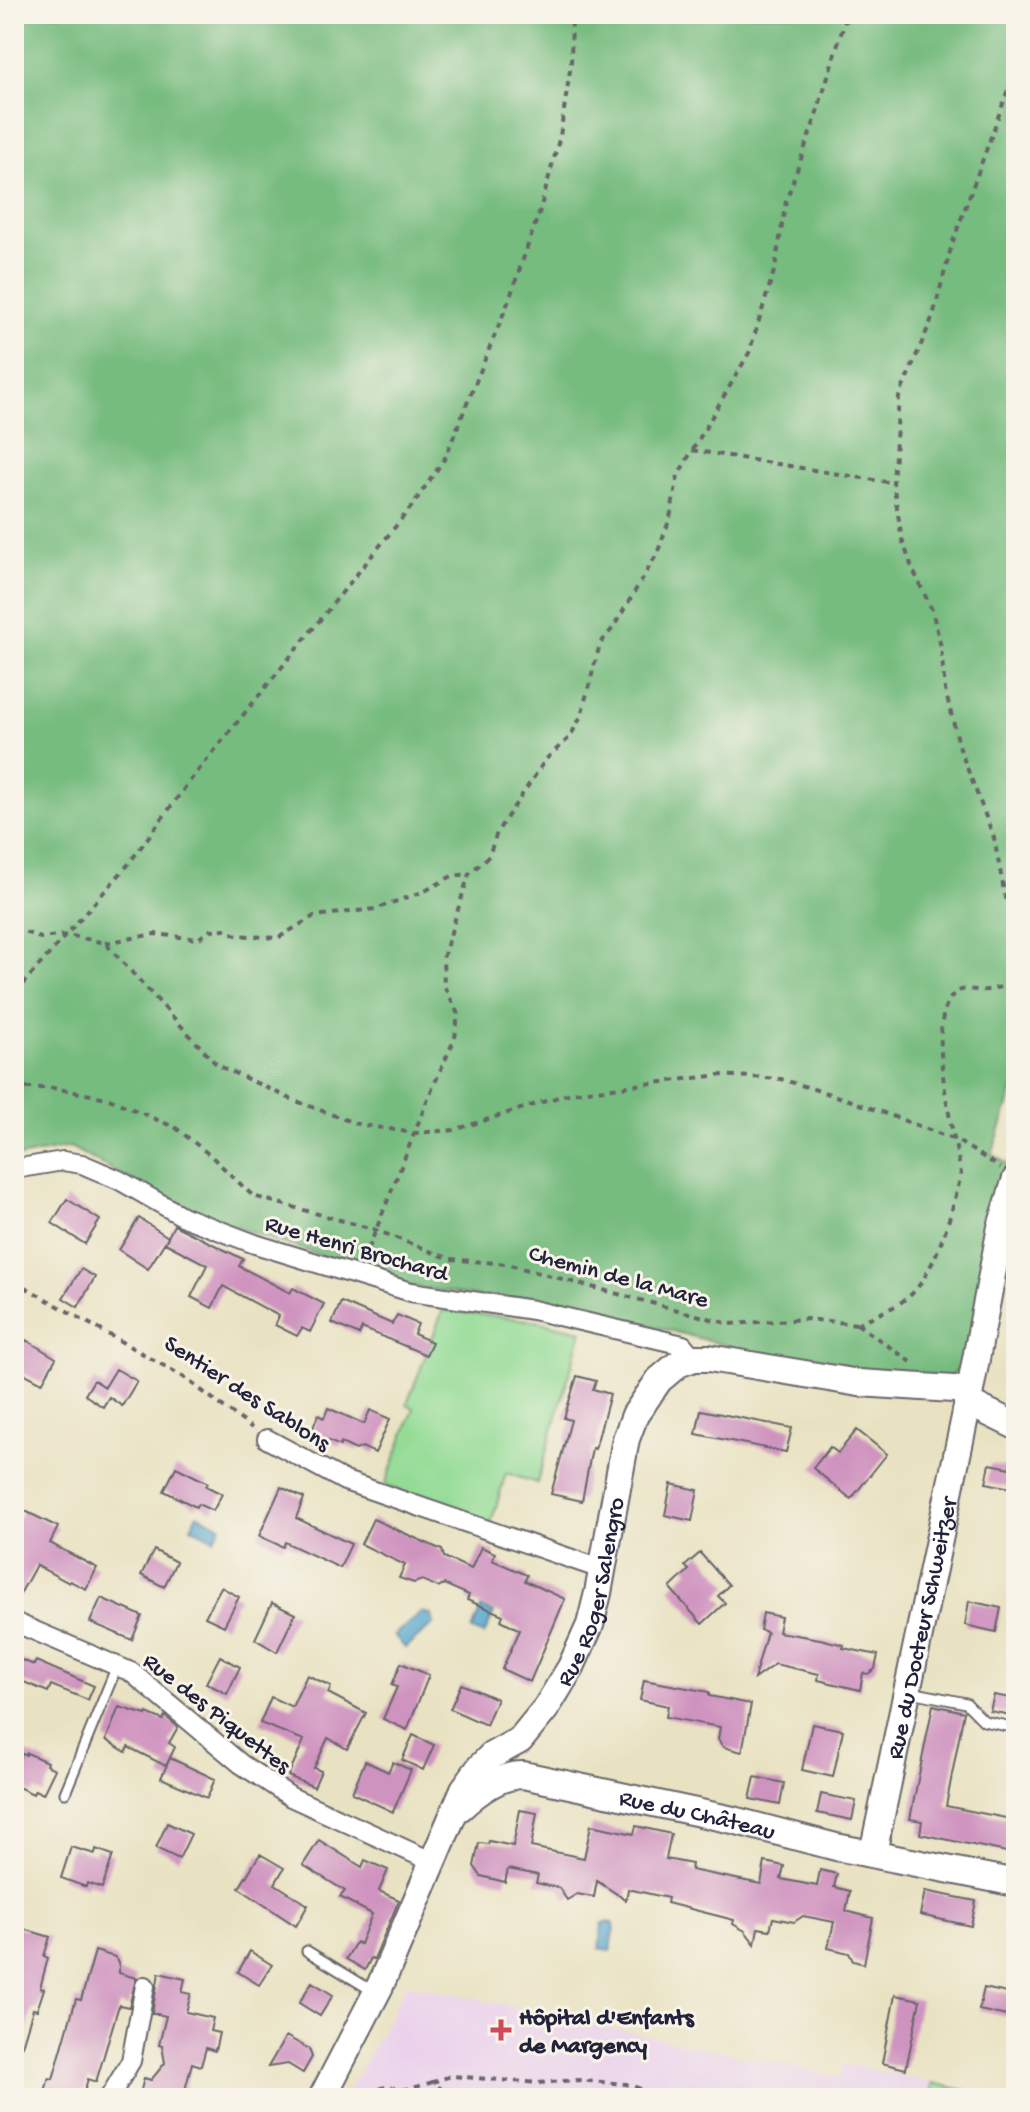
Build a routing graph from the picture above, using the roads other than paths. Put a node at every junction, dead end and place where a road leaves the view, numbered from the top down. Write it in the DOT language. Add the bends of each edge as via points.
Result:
graph roads {
  1 [pos="14,1169"];
  2 [pos="1010,1174"];
  3 [pos="694,1358"];
  4 [pos="963,1394"];
  5 [pos="1016,1426"];
  6 [pos="267,1439"];
  7 [pos="601,1569"];
  8 [pos="14,1622"];
  9 [pos="117,1666"];
  10 [pos="907,1692"];
  11 [pos="1016,1728"];
  12 [pos="512,1744"];
  13 [pos="517,1775"];
  14 [pos="65,1793"];
  15 [pos="457,1811"];
  16 [pos="873,1853"];
  17 [pos="435,1863"];
  18 [pos="1016,1883"];
  19 [pos="307,1951"];
  20 [pos="145,1986"];
  21 [pos="378,1995"];
  22 [pos="109,2098"];
  23 [pos="322,2098"];
  1 -- 3 [label="street, Rue Henri Brochard" via="63,1161 82,1164 184,1217 255,1244 411,1292 533,1310 683,1345"];
  2 -- 4 [label="main road, Rue du Docteur Schweitzer"];
  3 -- 4 [label="main road"];
  3 -- 7 [label="main road, Rue Roger Salengro" via="659,1380 628,1428"];
  4 -- 5 [label="main road"];
  4 -- 10 [label="main road, Rue du Docteur Schweitzer"];
  6 -- 7 [label="street, Sentier des Sablons" via="345,1481"];
  7 -- 12 [label="main road, Rue Roger Salengro" via="590,1625 571,1667 546,1708"];
  8 -- 9 [label="street, Rue des Piquettes"];
  9 -- 14 [label="lane"];
  9 -- 17 [label="street, Rue des Piquettes" via="291,1797"];
  10 -- 11 [label="lane" via="966,1703 984,1721"];
  10 -- 16 [label="main road, Rue du Docteur Schweitzer"];
  12 -- 13 [label="street"];
  12 -- 15 [label="main road, Rue Roger Salengro" via="491,1756 471,1779"];
  13 -- 15 [label="main road, Rue Roger Salengro" via="480,1791"];
  13 -- 16 [label="main road, Rue du Château"];
  15 -- 17 [label="main road, Rue Roger Salengro"];
  16 -- 18 [label="main road, Rue du Château"];
  17 -- 21 [label="main road, Rue Roger Salengro"];
  19 -- 21 [label="lane"];
  20 -- 22 [label="street" via="131,2061"];
  21 -- 23 [label="main road, Rue Roger Salengro"];
}
